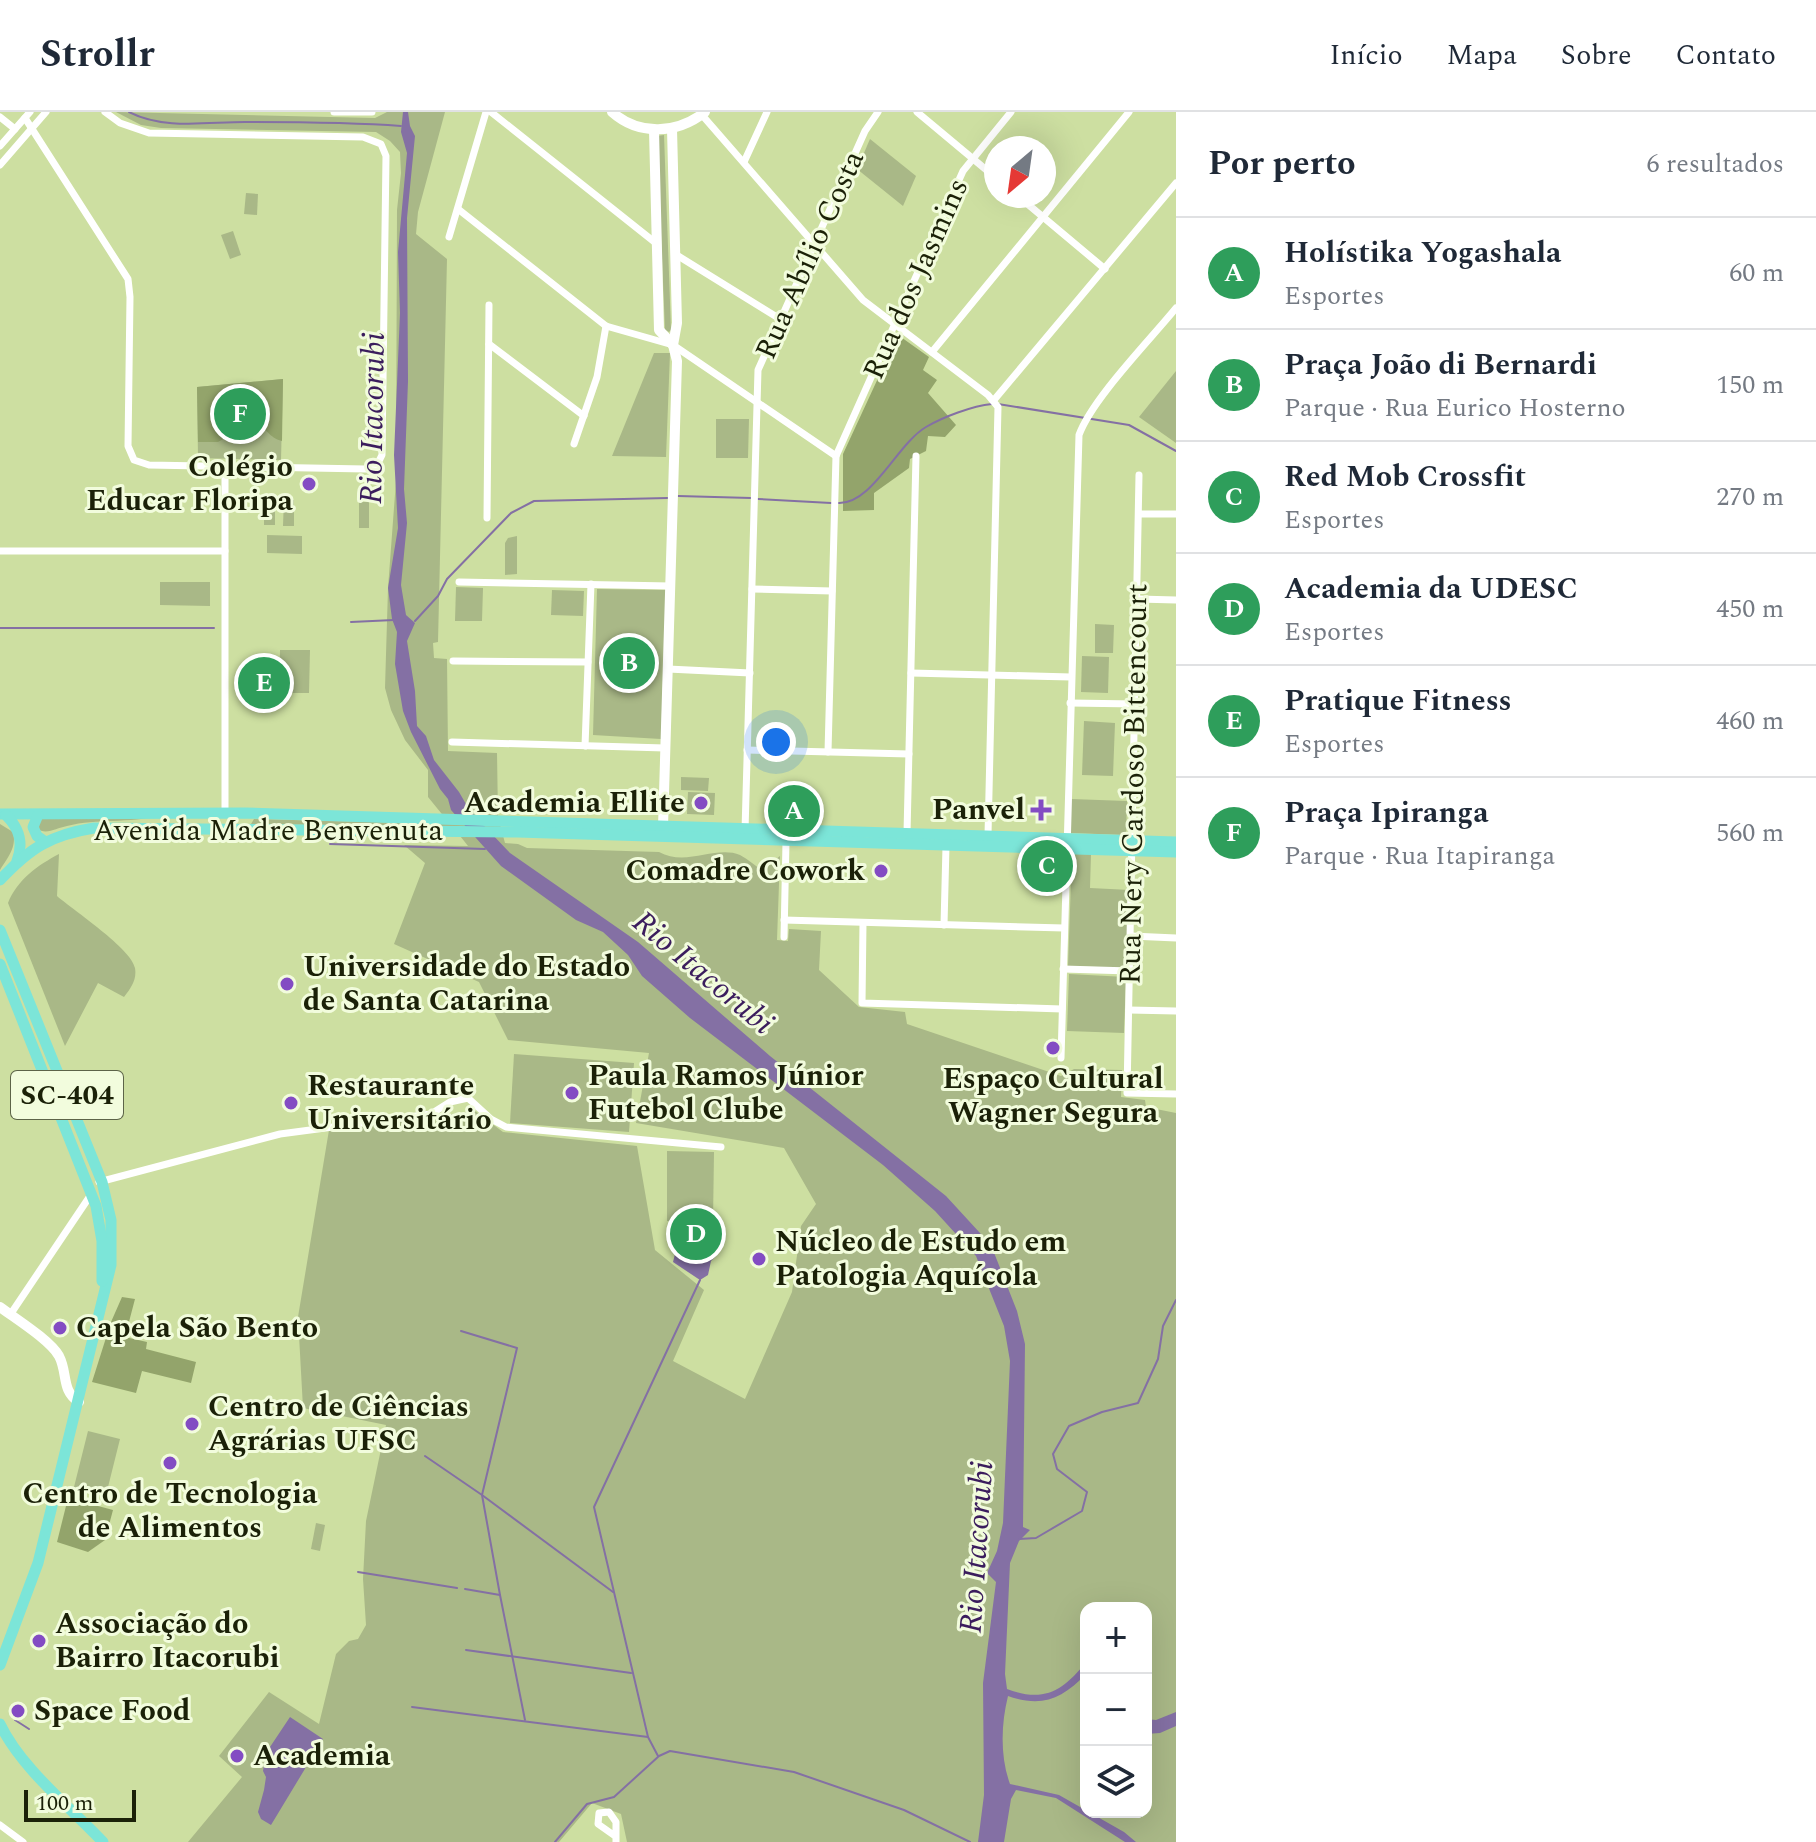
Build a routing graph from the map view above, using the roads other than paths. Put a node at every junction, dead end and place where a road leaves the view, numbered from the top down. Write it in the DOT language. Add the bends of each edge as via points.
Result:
graph roads {
  1 [pos="46,112"];
  2 [pos="105,112"];
  3 [pos="334,112"];
  4 [pos="372,112"];
  5 [pos="488,112"];
  6 [pos="612,112"];
  7 [pos="767,112"];
  8 [pos="878,112"];
  9 [pos="917,112"];
  10 [pos="1011,112"];
  11 [pos="1129,112"];
  12 [pos="703,113"];
  13 [pos="27,115"];
  14 [pos="0,117"];
  15 [pos="32,128"];
  16 [pos="15,129"];
  17 [pos="672,129"];
  18 [pos="654,130"];
  19 [pos="0,146"];
  20 [pos="973,159"];
  21 [pos="744,162"];
  22 [pos="0,165"];
  23 [pos="984,168"];
  24 [pos="1176,183"];
  25 [pos="1032,208"];
  26 [pos="458,209"];
  27 [pos="1043,217"];
  28 [pos="449,237"];
  29 [pos="815,243"];
  30 [pos="657,244"];
  31 [pos="675,254"];
  32 [pos="1105,269"];
  33 [pos="489,305"];
  34 [pos="1176,308"];
  35 [pos="780,319"];
  36 [pos="895,324"];
  37 [pos="606,326"];
  38 [pos="489,344"];
  39 [pos="673,345"];
  40 [pos="932,352"];
  41 [pos="757,403"];
  42 [pos="996,403"];
  43 [pos="584,416"];
  44 [pos="574,444"];
  45 [pos="836,456"];
  46 [pos="916,456"];
  47 [pos="225,466"];
  48 [pos="1139,475"];
  49 [pos="1140,514"];
  50 [pos="1176,514"];
  51 [pos="487,518"];
  52 [pos="0,551"];
  53 [pos="225,551"];
  54 [pos="459,582"];
  55 [pos="591,584"];
  56 [pos="671,586"];
  57 [pos="752,589"];
  58 [pos="832,591"];
  59 [pos="1138,599"];
  60 [pos="1176,600"];
  61 [pos="453,661"];
  62 [pos="588,662"];
  63 [pos="668,669"];
  64 [pos="750,673"];
  65 [pos="911,673"];
  66 [pos="991,675"];
  67 [pos="1071,677"];
  68 [pos="1070,703"];
  69 [pos="1136,704"];
  70 [pos="452,742"];
  71 [pos="585,746"];
  72 [pos="665,748"];
  73 [pos="747,750"];
  74 [pos="828,752"];
  75 [pos="909,754"];
  76 [pos="225,813"];
  77 [pos="255,814"];
  78 [pos="2,815"];
  79 [pos="38,815"];
  80 [pos="460,827"];
  81 [pos="203,829"];
  82 [pos="248,830"];
  83 [pos="662,832"];
  84 [pos="907,833"];
  85 [pos="745,835"];
  86 [pos="988,835"];
  87 [pos="44,841"];
  88 [pos="786,842"];
  89 [pos="1176,842"];
  90 [pos="1066,844"];
  91 [pos="946,846"];
  92 [pos="1133,846"];
  93 [pos="1176,852"];
  94 [pos="16,863"];
  95 [pos="0,880"];
  96 [pos="784,920"];
  97 [pos="863,923"];
  98 [pos="944,925"];
  99 [pos="1064,928"];
  100 [pos="0,930"];
  101 [pos="1131,936"];
  102 [pos="784,937"];
  103 [pos="1176,938"];
  104 [pos="0,964"];
  105 [pos="1063,969"];
  106 [pos="1130,971"];
  107 [pos="1062,1009"];
  108 [pos="1129,1010"];
  109 [pos="1176,1011"];
  110 [pos="1061,1058"];
  111 [pos="1176,1094"];
  112 [pos="721,1147"];
  113 [pos="102,1182"];
  114 [pos="90,1189"];
  115 [pos="0,1307"];
  116 [pos="100,1313"];
  117 [pos="10,1315"];
  118 [pos="79,1402"];
  119 [pos="0,1665"];
  120 [pos="0,1724"];
  121 [pos="0,1825"];
  122 [pos="23,1842"];
  123 [pos="103,1842"];
  1 -- 15 [label="street"];
  2 -- 47 [label="street" via="149,133 363,137 381,144 386,156 380,461 366,469"];
  3 -- 4 [label="street"];
  5 -- 26 [label="street"];
  5 -- 30 [label="street"];
  6 -- 18 [label="street"];
  7 -- 21 [label="street"];
  8 -- 29 [label="street, Rua Abílio Costa"];
  9 -- 20 [label="street"];
  10 -- 20 [label="street, Rua dos Jasmins"];
  11 -- 27 [label="street"];
  12 -- 17 [label="street"];
  12 -- 21 [label="street"];
  13 -- 15 [label="street"];
  13 -- 16 [label="street"];
  14 -- 16 [label="street"];
  15 -- 22 [label="street"];
  15 -- 47 [label="street" via="128,279 129,454 140,464"];
  16 -- 19 [label="street"];
  17 -- 18 [label="street"];
  17 -- 31 [label="street"];
  18 -- 30 [label="street"];
  20 -- 23 [label="street"];
  20 -- 36 [label="street, Rua dos Jasmins"];
  21 -- 29 [label="street"];
  24 -- 32 [label="street"];
  25 -- 27 [label="street"];
  26 -- 28 [label="street"];
  26 -- 37 [label="street"];
  27 -- 32 [label="street"];
  27 -- 40 [label="street"];
  29 -- 35 [label="street, Rua Abílio Costa"];
  29 -- 36 [label="street" via="863,300"];
  30 -- 39 [label="street" via="659,330"];
  31 -- 35 [label="street"];
  31 -- 39 [label="street"];
  32 -- 42 [label="street"];
  33 -- 38 [label="street"];
  34 -- 67 [label="street" via="1097,404 1079,435"];
  35 -- 41 [label="street, Rua Abílio Costa" via="759,365"];
  36 -- 40 [label="street"];
  36 -- 45 [label="street, Rua dos Jasmins"];
  37 -- 39 [label="street"];
  37 -- 43 [label="street"];
  38 -- 43 [label="street"];
  38 -- 51 [label="street"];
  39 -- 41 [label="street"];
  39 -- 56 [label="street" via="677,361"];
  40 -- 42 [label="street"];
  41 -- 45 [label="street"];
  41 -- 57 [label="street, Rua Abílio Costa"];
  42 -- 66 [label="street"];
  43 -- 44 [label="street"];
  45 -- 58 [label="street"];
  46 -- 65 [label="street"];
  47 -- 53 [label="street"];
  48 -- 49 [label="street, Rua Nery Cardoso Bittencourt"];
  49 -- 50 [label="street"];
  49 -- 59 [label="street, Rua Nery Cardoso Bittencourt"];
  52 -- 53 [label="street"];
  53 -- 76 [label="street"];
  54 -- 55 [label="street"];
  55 -- 56 [label="street"];
  55 -- 62 [label="street"];
  56 -- 63 [label="street"];
  57 -- 58 [label="street"];
  57 -- 64 [label="street, Rua Abílio Costa"];
  58 -- 74 [label="street"];
  59 -- 60 [label="street"];
  59 -- 69 [label="street, Rua Nery Cardoso Bittencourt"];
  61 -- 62 [label="street"];
  62 -- 71 [label="street"];
  63 -- 64 [label="street"];
  63 -- 72 [label="street"];
  64 -- 73 [label="street, Rua Abílio Costa"];
  65 -- 66 [label="street"];
  65 -- 75 [label="street"];
  66 -- 67 [label="street"];
  66 -- 86 [label="street"];
  67 -- 68 [label="street"];
  68 -- 69 [label="street"];
  68 -- 90 [label="street"];
  69 -- 92 [label="street, Rua Nery Cardoso Bittencourt"];
  70 -- 71 [label="street"];
  71 -- 72 [label="street"];
  72 -- 83 [label="street"];
  73 -- 74 [label="street"];
  73 -- 85 [label="street, Rua Abílio Costa"];
  74 -- 75 [label="street"];
  75 -- 84 [label="street"];
  76 -- 77 [label="main road, Avenida Madre Benvenuta"];
  76 -- 79 [label="main road, Avenida Madre Benvenuta"];
  76 -- 81 [label="main road"];
  77 -- 80 [label="main road, Avenida Madre Benvenuta"];
  77 -- 82 [label="main road"];
  78 -- 79 [label="main road, Avenida Madre Benvenuta"];
  78 -- 94 [label="main road" via="18,832"];
  79 -- 87 [label="main road" via="33,827"];
  80 -- 82 [label="main road, Avenida Madre Benvenuta"];
  80 -- 83 [label="main road, Avenida Madre Benvenuta"];
  80 -- 83 [label="main road, Avenida Madre Benvenuta" via="505,823"];
  81 -- 82 [label="main road, Avenida Madre Benvenuta"];
  81 -- 87 [label="main road, Avenida Madre Benvenuta" via="94,828"];
  83 -- 85 [label="main road, Avenida Madre Benvenuta"];
  84 -- 85 [label="main road, Avenida Madre Benvenuta"];
  84 -- 86 [label="main road, Avenida Madre Benvenuta"];
  85 -- 88 [label="main road, Avenida Madre Benvenuta"];
  86 -- 90 [label="main road, Avenida Madre Benvenuta"];
  87 -- 94 [label="main road, Avenida Madre Benvenuta"];
  88 -- 91 [label="main road, Avenida Madre Benvenuta"];
  88 -- 96 [label="street"];
  89 -- 92 [label="main road, Avenida Madre Benvenuta"];
  90 -- 91 [label="main road, Avenida Madre Benvenuta"];
  90 -- 92 [label="main road, Avenida Madre Benvenuta"];
  90 -- 99 [label="street"];
  91 -- 98 [label="street"];
  92 -- 93 [label="main road, Avenida Madre Benvenuta"];
  92 -- 101 [label="street, Rua Nery Cardoso Bittencourt"];
  94 -- 95 [label="main road, Avenida Madre Benvenuta"];
  96 -- 97 [label="street"];
  96 -- 102 [label="street"];
  97 -- 98 [label="street"];
  97 -- 107 [label="street" via="862,1003"];
  98 -- 99 [label="street"];
  99 -- 105 [label="street"];
  100 -- 113 [label="main road, SC-404"];
  101 -- 103 [label="street"];
  101 -- 106 [label="street, Rua Nery Cardoso Bittencourt"];
  104 -- 114 [label="main road, SC-404"];
  105 -- 106 [label="street"];
  105 -- 107 [label="street"];
  106 -- 108 [label="street, Rua Nery Cardoso Bittencourt"];
  107 -- 110 [label="street"];
  108 -- 109 [label="street"];
  108 -- 111 [label="street, Rua Nery Cardoso Bittencourt" via="1127,1093"];
  112 -- 113 [label="street" via="506,1127 468,1098 431,1114 280,1134"];
  113 -- 114 [label="street"];
  113 -- 116 [label="main road, SC-404" via="113,1240"];
  114 -- 116 [label="main road, SC-404" via="102,1241"];
  114 -- 117 [label="street"];
  115 -- 117 [label="street"];
  116 -- 118 [label="main road, SC-404"];
  117 -- 118 [label="street" via="59,1356 67,1389"];
  118 -- 119 [label="main road, SC-404" via="34,1576"];
  120 -- 123 [label="main road" via="28,1764"];
  121 -- 122 [label="street"];
}
